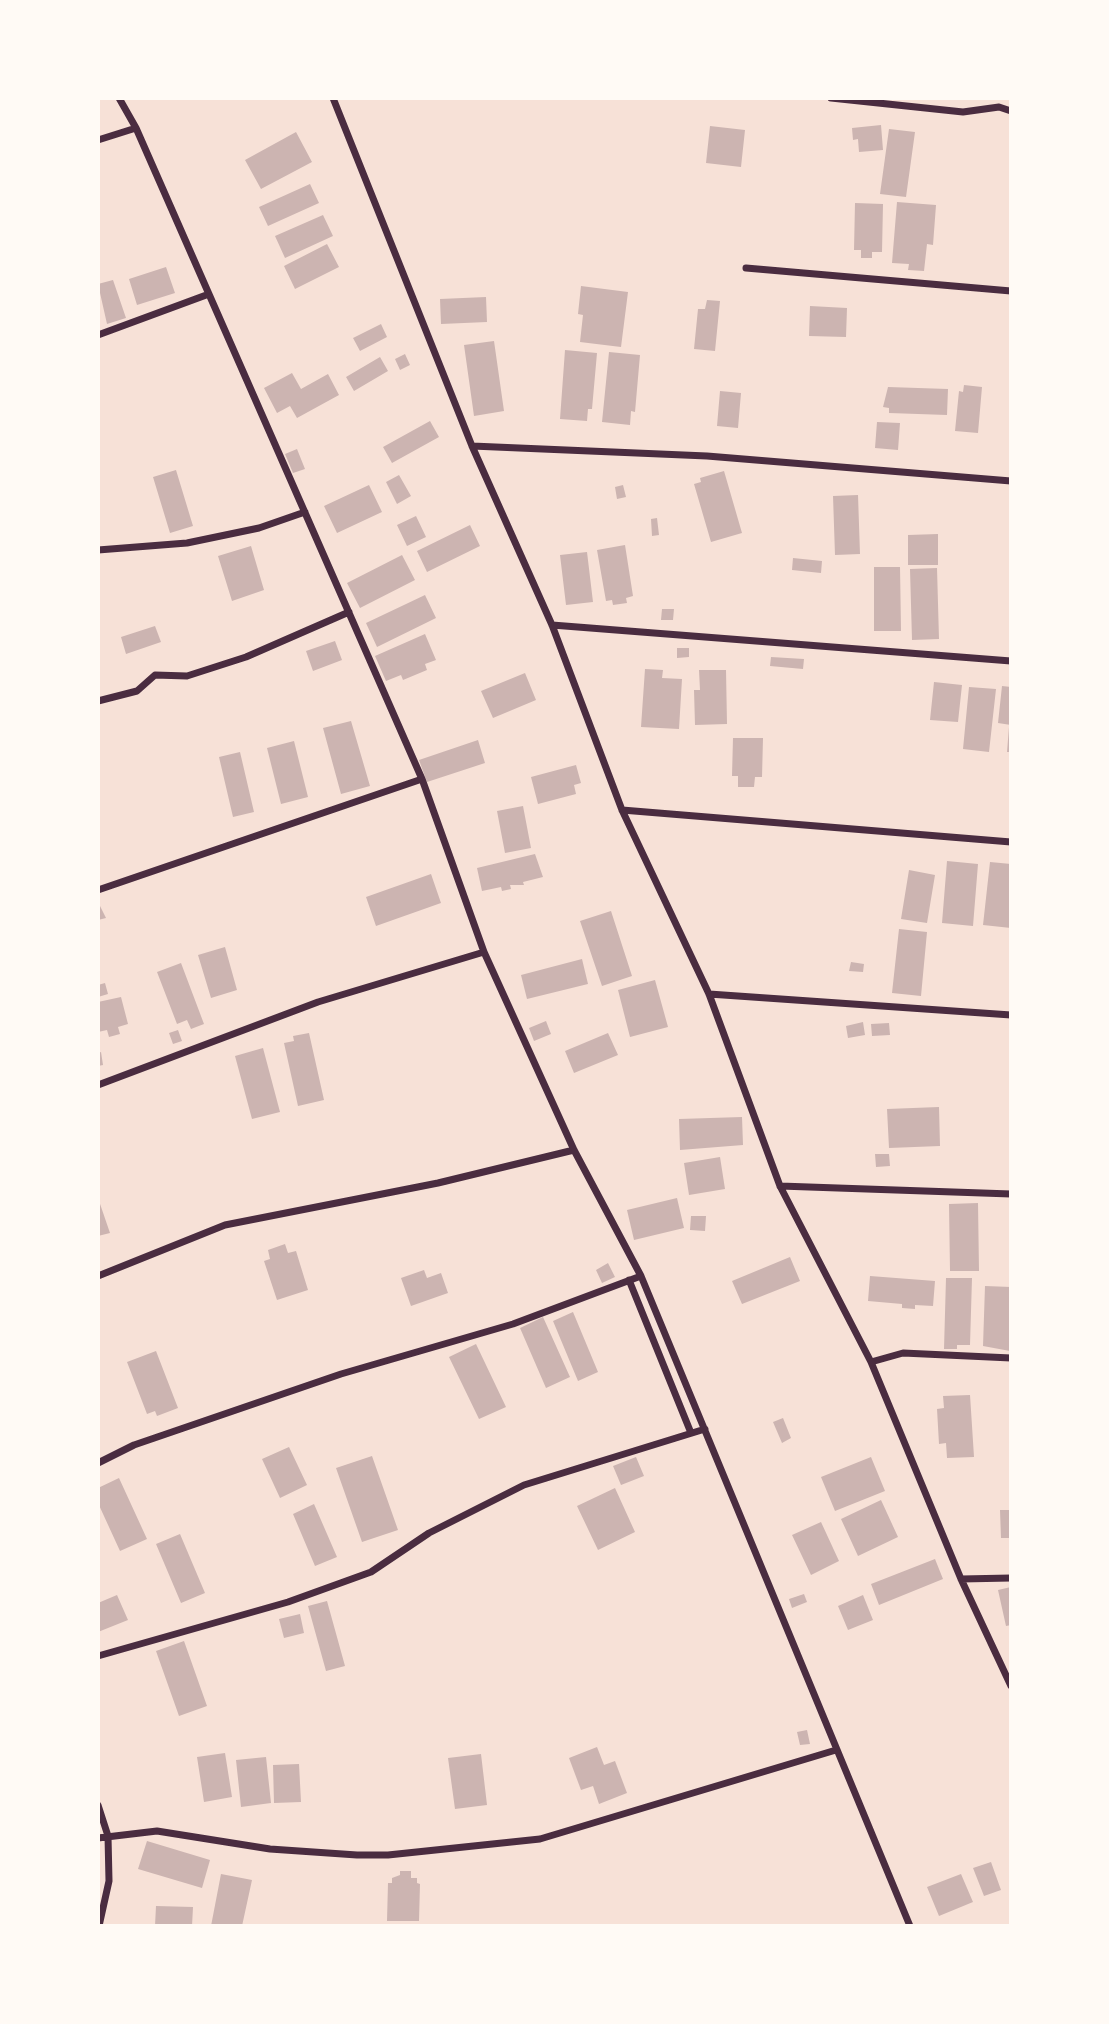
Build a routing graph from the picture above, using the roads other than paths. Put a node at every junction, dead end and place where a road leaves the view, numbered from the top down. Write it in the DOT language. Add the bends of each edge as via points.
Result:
graph roads {
  1 [pos="119,98"];
  2 [pos="333,98"];
  3 [pos="831,98"];
  4 [pos="1011,111"];
  5 [pos="136,128"];
  6 [pos="98,139"];
  7 [pos="746,268"];
  8 [pos="1011,291"];
  9 [pos="209,294"];
  10 [pos="98,335"];
  11 [pos="472,446"];
  12 [pos="1011,481"];
  13 [pos="304,512"];
  14 [pos="98,550"];
  15 [pos="348,612"];
  16 [pos="552,625"];
  17 [pos="1011,661"];
  18 [pos="98,701"];
  19 [pos="422,779"];
  20 [pos="622,810"];
  21 [pos="1011,842"];
  22 [pos="98,890"];
  23 [pos="484,952"];
  24 [pos="709,995"];
  25 [pos="1011,1015"];
  26 [pos="98,1085"];
  27 [pos="575,1150"];
  28 [pos="780,1186"];
  29 [pos="1011,1194"];
  30 [pos="98,1276"];
  31 [pos="641,1276"];
  32 [pos="629,1280"];
  33 [pos="1011,1358"];
  34 [pos="872,1362"];
  35 [pos="705,1429"];
  36 [pos="691,1433"];
  37 [pos="98,1463"];
  38 [pos="1011,1578"];
  39 [pos="961,1579"];
  40 [pos="98,1656"];
  41 [pos="1011,1686"];
  42 [pos="836,1750"];
  43 [pos="98,1805"];
  44 [pos="108,1836"];
  45 [pos="98,1838"];
  46 [pos="99,1926"];
  47 [pos="910,1926"];
  1 -- 5 [label="street"];
  2 -- 11 [label="street"];
  3 -- 4 [label="street" via="963,112 999,107"];
  5 -- 6 [label="street"];
  5 -- 9 [label="street"];
  7 -- 8 [label="street"];
  9 -- 10 [label="street"];
  9 -- 13 [label="street"];
  11 -- 12 [label="street" via="707,456"];
  11 -- 16 [label="street"];
  13 -- 14 [label="street" via="259,528 187,543"];
  13 -- 15 [label="street"];
  15 -- 18 [label="street" via="246,657 187,676 155,675 137,691"];
  15 -- 19 [label="street"];
  16 -- 17 [label="street"];
  16 -- 20 [label="street"];
  19 -- 22 [label="street"];
  19 -- 23 [label="street"];
  20 -- 21 [label="street"];
  20 -- 24 [label="street"];
  23 -- 26 [label="street" via="318,1002"];
  23 -- 27 [label="street"];
  24 -- 25 [label="street"];
  24 -- 28 [label="street"];
  27 -- 30 [label="street" via="438,1183 225,1225"];
  27 -- 31 [label="street"];
  28 -- 29 [label="street"];
  28 -- 34 [label="street"];
  31 -- 32 [label="street"];
  31 -- 35 [label="street"];
  32 -- 36 [label="street"];
  32 -- 37 [label="street" via="513,1324 328,1378 134,1445"];
  33 -- 34 [label="street" via="903,1353"];
  34 -- 39 [label="street"];
  35 -- 36 [label="street"];
  35 -- 42 [label="street"];
  36 -- 40 [label="street" via="524,1486 429,1533 371,1572 288,1602"];
  38 -- 39 [label="street"];
  39 -- 41 [label="street"];
  42 -- 44 [label="street" via="540,1839 357,1855 270,1849 157,1831"];
  42 -- 47 [label="street"];
  43 -- 44 [label="street"];
  44 -- 45 [label="street"];
  44 -- 46 [label="street" via="110,1881"];
}
